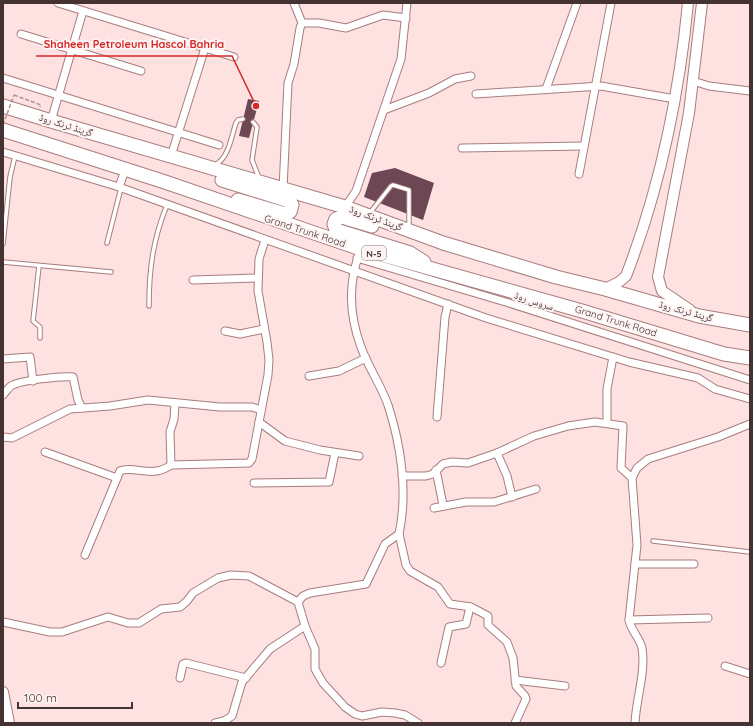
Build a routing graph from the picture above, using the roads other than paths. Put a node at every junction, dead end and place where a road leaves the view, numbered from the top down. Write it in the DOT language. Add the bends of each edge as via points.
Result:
graph roads {
  1 [pos="58,3"];
  2 [pos="294,3"];
  3 [pos="407,3"];
  4 [pos="577,3"];
  5 [pos="611,3"];
  6 [pos="688,3"];
  7 [pos="702,3"];
  8 [pos="83,11"];
  9 [pos="406,18"];
  10 [pos="302,23"];
  11 [pos="21,34"];
  12 [pos="205,48"];
  13 [pos="72,50"];
  14 [pos="234,57"];
  15 [pos="141,71"];
  16 [pos="471,76"];
  17 [pos="3,78"];
  18 [pos="693,82"];
  19 [pos="596,86"];
  20 [pos="546,89"];
  21 [pos="750,91"];
  22 [pos="476,94"];
  23 [pos="59,95"];
  24 [pos="675,99"];
  25 [pos="3,106"];
  26 [pos="384,110"];
  27 [pos="243,119"];
  28 [pos="51,121"];
  29 [pos="253,122"];
  30 [pos="3,130"];
  31 [pos="179,132"];
  32 [pos="219,144"];
  33 [pos="584,146"];
  34 [pos="462,148"];
  35 [pos="3,152"];
  36 [pos="15,155"];
  37 [pos="174,157"];
  38 [pos="211,168"];
  39 [pos="126,170"];
  40 [pos="579,174"];
  41 [pos="162,182"];
  42 [pos="262,182"];
  43 [pos="120,188"];
  44 [pos="282,189"];
  45 [pos="167,205"];
  46 [pos="345,207"];
  47 [pos="367,216"];
  48 [pos="408,230"];
  49 [pos="265,240"];
  50 [pos="107,243"];
  51 [pos="3,244"];
  52 [pos="443,244"];
  53 [pos="359,254"];
  54 [pos="3,262"];
  55 [pos="39,266"];
  56 [pos="354,271"];
  57 [pos="438,271"];
  58 [pos="111,272"];
  59 [pos="257,278"];
  60 [pos="193,280"];
  61 [pos="605,288"];
  62 [pos="448,304"];
  63 [pos="149,306"];
  64 [pos="699,316"];
  65 [pos="750,325"];
  66 [pos="264,329"];
  67 [pos="225,331"];
  68 [pos="40,338"];
  69 [pos="613,357"];
  70 [pos="366,358"];
  71 [pos="750,358"];
  72 [pos="3,359"];
  73 [pos="309,376"];
  74 [pos="750,380"];
  75 [pos="33,381"];
  76 [pos="3,395"];
  77 [pos="750,399"];
  78 [pos="175,403"];
  79 [pos="82,408"];
  80 [pos="261,410"];
  81 [pos="437,417"];
  82 [pos="259,422"];
  83 [pos="607,423"];
  84 [pos="750,424"];
  85 [pos="3,437"];
  86 [pos="45,452"];
  87 [pos="335,453"];
  88 [pos="497,453"];
  89 [pos="359,456"];
  90 [pos="172,465"];
  91 [pos="436,470"];
  92 [pos="402,476"];
  93 [pos="117,478"];
  94 [pos="632,478"];
  95 [pos="254,483"];
  96 [pos="536,488"];
  97 [pos="512,497"];
  98 [pos="443,505"];
  99 [pos="434,508"];
  100 [pos="399,534"];
  101 [pos="653,541"];
  102 [pos="750,552"];
  103 [pos="85,556"];
  104 [pos="635,564"];
  105 [pos="694,564"];
  106 [pos="298,602"];
  107 [pos="470,607"];
  108 [pos="708,618"];
  109 [pos="629,620"];
  110 [pos="3,622"];
  111 [pos="305,626"];
  112 [pos="441,663"];
  113 [pos="725,666"];
  114 [pos="750,674"];
  115 [pos="180,678"];
  116 [pos="246,678"];
  117 [pos="515,680"];
  118 [pos="565,686"];
  119 [pos="3,692"];
  120 [pos="9,723"];
  121 [pos="215,723"];
  122 [pos="418,723"];
  123 [pos="515,723"];
  124 [pos="635,723"];
  1 -- 8 [label="street"];
  2 -- 10 [label="street"];
  3 -- 9 [label="street"];
  4 -- 20 [label="street"];
  5 -- 19 [label="street"];
  6 -- 24 [label="main road" via="682,63"];
  7 -- 18 [label="main road"];
  8 -- 12 [label="street"];
  8 -- 13 [label="street"];
  9 -- 10 [label="street" via="383,15 346,28"];
  9 -- 26 [label="street" via="401,59"];
  10 -- 44 [label="street" via="288,83"];
  11 -- 13 [label="street"];
  12 -- 14 [label="street"];
  12 -- 31 [label="street"];
  13 -- 15 [label="street"];
  13 -- 23 [label="street"];
  16 -- 26 [label="street" via="455,79 429,93"];
  17 -- 23 [label="street"];
  18 -- 21 [label="street"];
  18 -- 64 [label="main road" via="658,277 662,291"];
  19 -- 20 [label="street"];
  19 -- 24 [label="street"];
  19 -- 33 [label="street"];
  20 -- 22 [label="street"];
  23 -- 28 [label="street"];
  23 -- 31 [label="street"];
  24 -- 61 [label="main road" via="657,182 626,276"];
  25 -- 28 [label="highway, گرینڈ ٹرنک روڈ"];
  26 -- 46 [label="street" via="356,191"];
  27 -- 38 [label="lane" via="236,123 227,152 220,163"];
  28 -- 37 [label="highway, گرینڈ ٹرنک روڈ"];
  29 -- 42 [label="lane" via="257,127 252,160"];
  30 -- 39 [label="highway, Grand Trunk Road / N-5"];
  31 -- 32 [label="street"];
  31 -- 37 [label="street"];
  33 -- 34 [label="street"];
  33 -- 40 [label="street"];
  35 -- 36 [label="street"];
  36 -- 43 [label="street"];
  36 -- 51 [label="lane" via="10,177"];
  37 -- 38 [label="highway, گرینڈ ٹرنک روڈ"];
  37 -- 41 [label="highway" via="203,174 289,201 292,204 290,212 285,214 199,188"];
  38 -- 42 [label="highway, گرینڈ ٹرنک روڈ"];
  39 -- 41 [label="highway, Grand Trunk Road / N-5"];
  39 -- 43 [label="street"];
  41 -- 53 [label="highway, Grand Trunk Road / N-5"];
  42 -- 44 [label="highway, گرینڈ ٹرنک روڈ"];
  43 -- 45 [label="street"];
  43 -- 50 [label="lane"];
  44 -- 46 [label="highway, گرینڈ ٹرنک روڈ"];
  45 -- 49 [label="street"];
  45 -- 63 [label="lane" via="157,229 153,251"];
  46 -- 47 [label="highway, گرینڈ ٹرنک روڈ"];
  47 -- 48 [label="highway, گرینڈ ٹرنک روڈ"];
  47 -- 48 [label="lane" via="391,186 409,190"];
  48 -- 52 [label="highway, گرینڈ ٹرنک روڈ"];
  49 -- 56 [label="street"];
  49 -- 59 [label="street"];
  52 -- 57 [label="highway" via="410,238 342,217 336,219 334,224 336,230 410,253"];
  52 -- 61 [label="highway, گرینڈ ٹرنک روڈ" via="556,277"];
  53 -- 56 [label="street"];
  53 -- 57 [label="highway, Grand Trunk Road / N-5"];
  53 -- 74 [label="street, سروس روڈ"];
  54 -- 55 [label="lane"];
  55 -- 58 [label="lane"];
  55 -- 68 [label="lane" via="33,321 40,327"];
  56 -- 62 [label="street"];
  56 -- 70 [label="street" via="350,299"];
  57 -- 71 [label="highway, Grand Trunk Road / N-5" via="724,354"];
  59 -- 60 [label="street"];
  59 -- 66 [label="street"];
  61 -- 64 [label="highway, گرینڈ ٹرنک روڈ"];
  62 -- 69 [label="street"];
  62 -- 81 [label="street"];
  64 -- 65 [label="highway, گرینڈ ٹرنک روڈ"];
  66 -- 67 [label="street" via="240,334"];
  66 -- 80 [label="street" via="269,360"];
  69 -- 77 [label="street" via="698,378 715,388"];
  69 -- 83 [label="street" via="607,389"];
  70 -- 73 [label="street" via="340,371"];
  70 -- 92 [label="street" via="395,427"];
  72 -- 75 [label="street" via="30,357"];
  75 -- 76 [label="street" via="12,385"];
  75 -- 79 [label="street" via="73,377"];
  78 -- 79 [label="street" via="148,400"];
  78 -- 80 [label="street" via="220,407 243,406"];
  78 -- 90 [label="street" via="170,432"];
  79 -- 85 [label="street" via="70,409 12,438"];
  80 -- 82 [label="street"];
  82 -- 87 [label="street" via="285,441"];
  82 -- 90 [label="street" via="255,448 249,463"];
  83 -- 88 [label="street" via="595,422 547,432"];
  83 -- 94 [label="street" via="623,426 621,468"];
  84 -- 94 [label="street" via="648,459 637,468"];
  86 -- 93 [label="street"];
  87 -- 89 [label="street"];
  87 -- 95 [label="street" via="329,482"];
  88 -- 91 [label="street" via="468,463 443,464"];
  88 -- 97 [label="street" via="507,476"];
  90 -- 93 [label="street" via="165,470 155,471 124,469"];
  91 -- 92 [label="street" via="426,476"];
  91 -- 98 [label="street"];
  92 -- 100 [label="street" via="402,521"];
  93 -- 103 [label="street"];
  94 -- 104 [label="street" via="637,545"];
  96 -- 97 [label="street"];
  97 -- 98 [label="street" via="494,502"];
  98 -- 99 [label="street"];
  100 -- 106 [label="street" via="385,544 366,584 310,593 302,596"];
  100 -- 107 [label="street" via="406,565 410,571 438,587 450,604"];
  101 -- 102 [label="lane"];
  104 -- 105 [label="street"];
  104 -- 109 [label="street"];
  106 -- 110 [label="street" via="249,576 231,575 218,578 193,593 180,606 161,609 139,623 128,623 108,617 62,632 50,632"];
  106 -- 111 [label="street"];
  107 -- 112 [label="street" via="466,624 449,627"];
  107 -- 117 [label="street" via="488,616 488,625 507,642 513,658"];
  108 -- 109 [label="street"];
  109 -- 124 [label="street" via="630,629 642,646 643,659"];
  111 -- 116 [label="street" via="270,649"];
  111 -- 122 [label="street" via="315,648 316,669 323,683 345,707 362,716 382,712 395,713"];
  113 -- 114 [label="street"];
  115 -- 116 [label="street" via="183,664 186,663"];
  116 -- 121 [label="street" via="242,682 232,716"];
  117 -- 118 [label="street"];
  117 -- 123 [label="street" via="516,686 526,699"];
  119 -- 120 [label="main road"];
}
